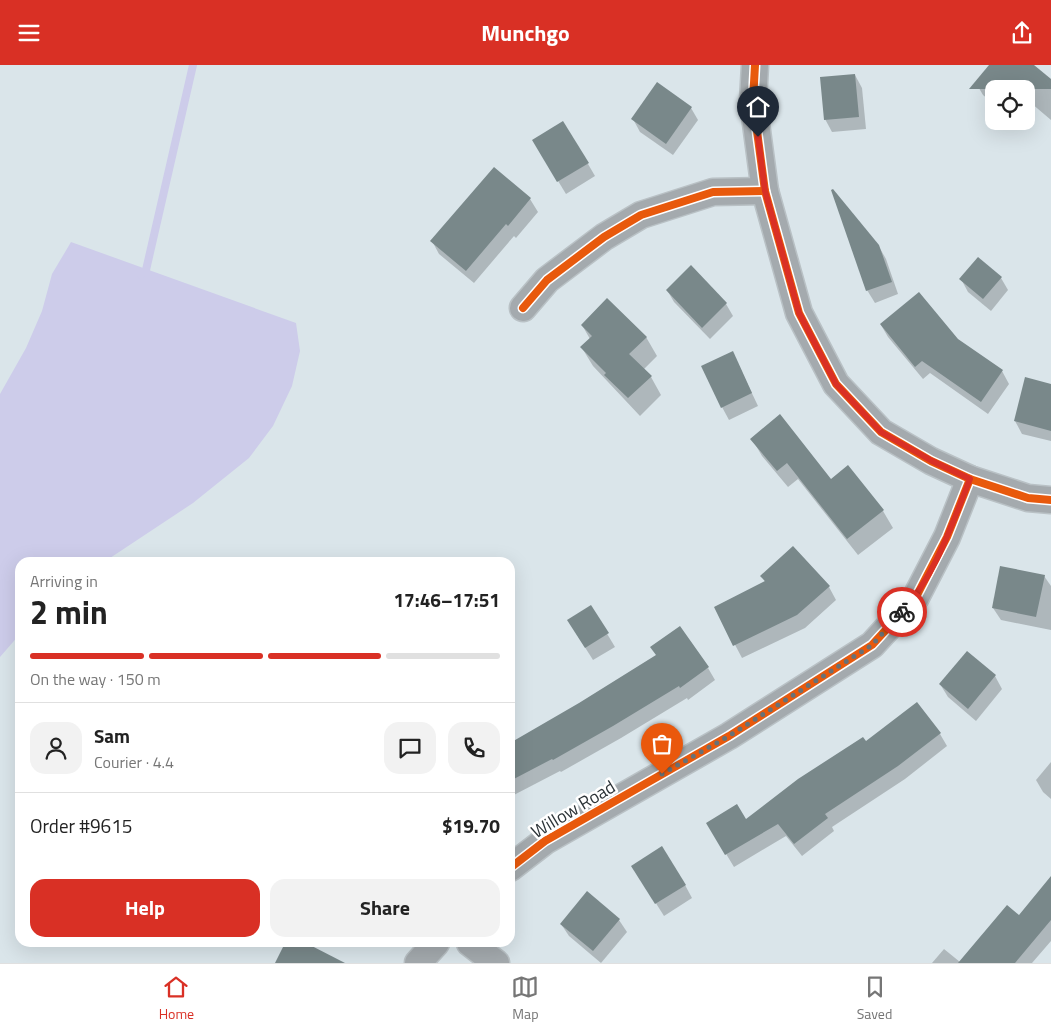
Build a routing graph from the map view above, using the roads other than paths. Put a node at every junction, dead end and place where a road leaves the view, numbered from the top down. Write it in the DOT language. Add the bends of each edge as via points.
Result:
graph roads {
  1 [pos="755,65"];
  2 [pos="765,191"];
  3 [pos="523,308"];
  4 [pos="970,479"];
  5 [pos="1051,500"];
  6 [pos="515,864"];
  7 [pos="432,947"];
  8 [pos="475,947"];
  9 [pos="418,963"];
  10 [pos="496,963"];
  1 -- 2 [label="street" via="752,101"];
  2 -- 3 [label="street" via="713,192 641,215 604,237 547,280"];
  2 -- 4 [label="street" via="799,313 836,384 881,432"];
  4 -- 5 [label="street" via="1028,498"];
  4 -- 6 [label="street, Willow Road" via="947,537 916,597 872,645 729,736 545,841"];
  7 -- 9 [label="street"];
  8 -- 10 [label="street"];
}
